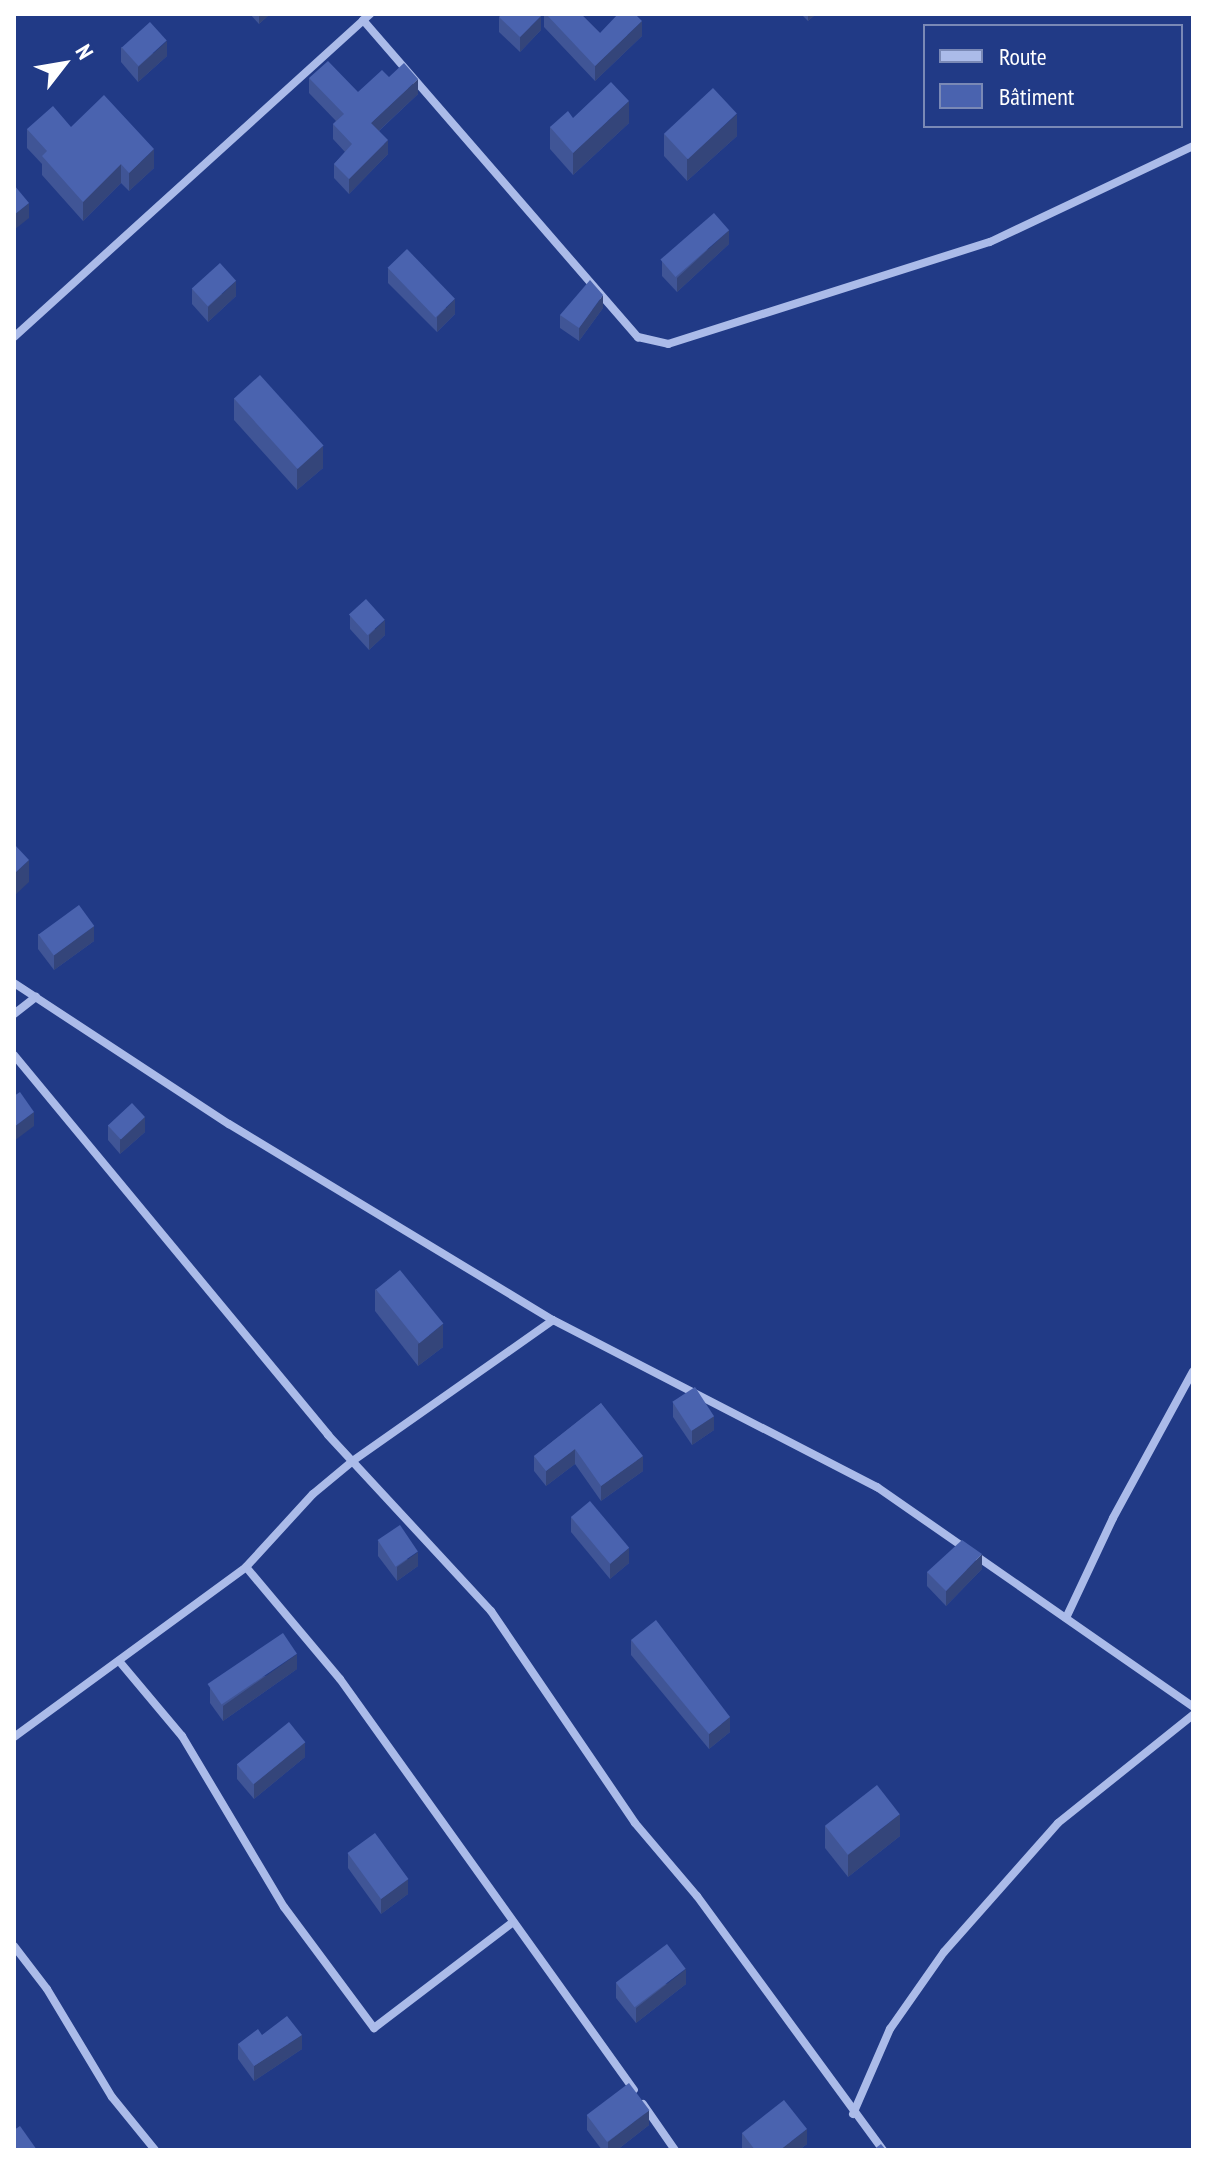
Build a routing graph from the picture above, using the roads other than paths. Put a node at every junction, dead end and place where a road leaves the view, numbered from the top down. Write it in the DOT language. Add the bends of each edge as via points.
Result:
graph roads {
  1 [pos="366,17"];
  2 [pos="1193,146"];
  3 [pos="14,337"];
  4 [pos="14,983"];
  5 [pos="36,997"];
  6 [pos="14,1014"];
  7 [pos="14,1055"];
  8 [pos="553,1320"];
  9 [pos="1193,1371"];
  10 [pos="354,1460"];
  11 [pos="246,1567"];
  12 [pos="1066,1618"];
  13 [pos="119,1661"];
  14 [pos="1193,1707"];
  15 [pos="1193,1715"];
  16 [pos="14,1737"];
  17 [pos="513,1922"];
  18 [pos="14,1946"];
  19 [pos="853,2114"];
  20 [pos="155,2150"];
  21 [pos="675,2150"];
  22 [pos="883,2150"];
  1 -- 2 [label="street" via="638,337 668,344 990,242"];
  1 -- 3 [label="street"];
  4 -- 5 [label="street"];
  5 -- 6 [label="street"];
  5 -- 8 [label="street" via="229,1124"];
  7 -- 10 [label="street"];
  8 -- 10 [label="street"];
  8 -- 12 [label="street" via="877,1487"];
  9 -- 12 [label="street"];
  10 -- 11 [label="street" via="313,1494"];
  10 -- 19 [label="street" via="491,1611 635,1823 697,1896"];
  11 -- 13 [label="street"];
  11 -- 17 [label="street" via="340,1679"];
  12 -- 14 [label="street"];
  13 -- 16 [label="street"];
  13 -- 17 [label="street" via="182,1736 284,1907 374,2028"];
  15 -- 19 [label="street" via="1058,1823 944,1952 890,2029"];
  17 -- 21 [label="street"];
  18 -- 20 [label="street" via="47,1989 112,2097"];
  19 -- 22 [label="street"];
}
